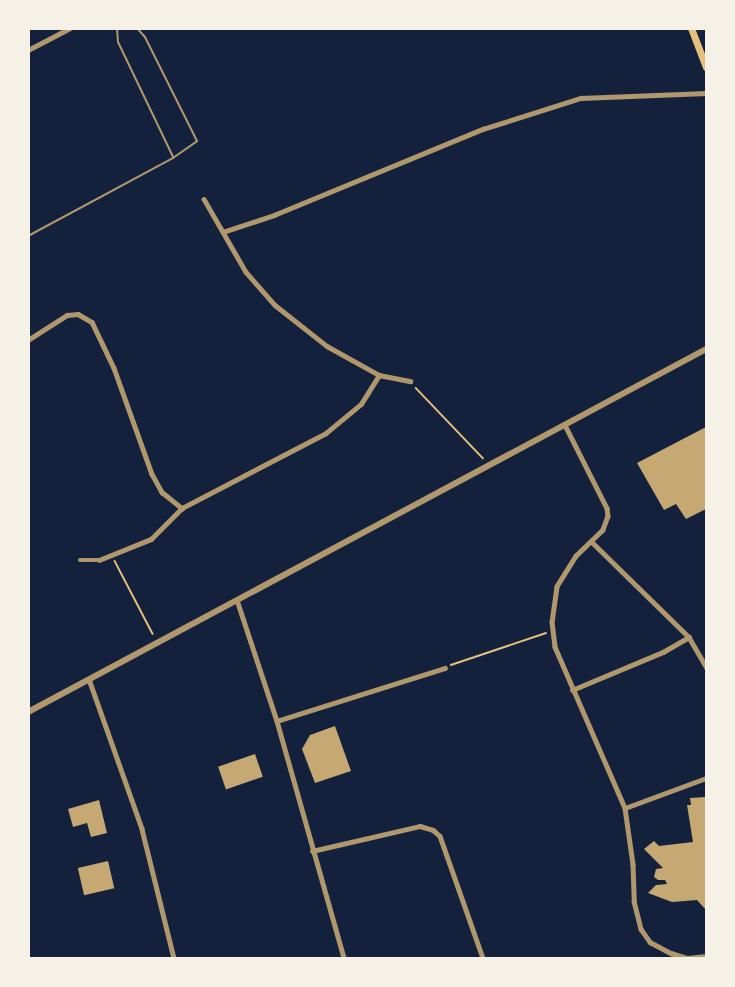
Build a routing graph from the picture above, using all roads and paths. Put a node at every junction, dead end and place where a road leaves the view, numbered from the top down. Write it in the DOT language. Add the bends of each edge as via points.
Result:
graph roads {
  1 [pos="70,28"];
  2 [pos="117,28"];
  3 [pos="137,28"];
  4 [pos="691,28"];
  5 [pos="28,50"];
  6 [pos="706,67"];
  7 [pos="706,93"];
  8 [pos="173,158"];
  9 [pos="204,199"];
  10 [pos="223,232"];
  11 [pos="28,236"];
  12 [pos="28,340"];
  13 [pos="706,349"];
  14 [pos="379,375"];
  15 [pos="410,381"];
  16 [pos="566,425"];
  17 [pos="489,465"];
  18 [pos="182,508"];
  19 [pos="592,542"];
  20 [pos="112,555"];
  21 [pos="80,560"];
  22 [pos="237,600"];
  23 [pos="553,631"];
  24 [pos="689,637"];
  25 [pos="158,642"];
  26 [pos="706,666"];
  27 [pos="445,668"];
  28 [pos="89,679"];
  29 [pos="572,690"];
  30 [pos="28,712"];
  31 [pos="277,721"];
  32 [pos="706,778"];
  33 [pos="625,808"];
  34 [pos="312,851"];
  35 [pos="706,956"];
  36 [pos="174,958"];
  37 [pos="344,958"];
  38 [pos="483,958"];
  1 -- 5 [label="street"];
  2 -- 8 [label="lane" via="118,42"];
  3 -- 8 [label="lane" via="197,141"];
  4 -- 6 [label="main road"];
  7 -- 10 [label="street" via="581,98 483,129"];
  8 -- 11 [label="lane"];
  9 -- 10 [label="street"];
  10 -- 14 [label="street" via="246,272 275,305 327,346"];
  12 -- 18 [label="street" via="66,315 78,314 92,322 114,368 152,474 162,492"];
  13 -- 16 [label="street"];
  14 -- 15 [label="street"];
  14 -- 18 [label="street" via="361,404 326,433"];
  15 -- 17 [label="path"];
  16 -- 17 [label="street"];
  16 -- 19 [label="street" via="607,508 607,524"];
  17 -- 22 [label="street"];
  18 -- 20 [label="street" via="151,539"];
  19 -- 23 [label="street" via="563,574 553,602"];
  19 -- 24 [label="street"];
  20 -- 21 [label="street"];
  20 -- 25 [label="path"];
  22 -- 25 [label="street"];
  22 -- 31 [label="street"];
  23 -- 27 [label="path"];
  23 -- 29 [label="street" via="555,647"];
  24 -- 26 [label="street"];
  24 -- 29 [label="street"];
  25 -- 28 [label="street"];
  27 -- 31 [label="street"];
  28 -- 30 [label="street"];
  28 -- 36 [label="street" via="142,829"];
  29 -- 33 [label="street"];
  31 -- 34 [label="street"];
  32 -- 33 [label="street"];
  33 -- 35 [label="street" via="634,901 641,929 650,942 671,953 687,958"];
  34 -- 37 [label="street"];
  34 -- 38 [label="street" via="420,826 433,830 440,836"];
}
